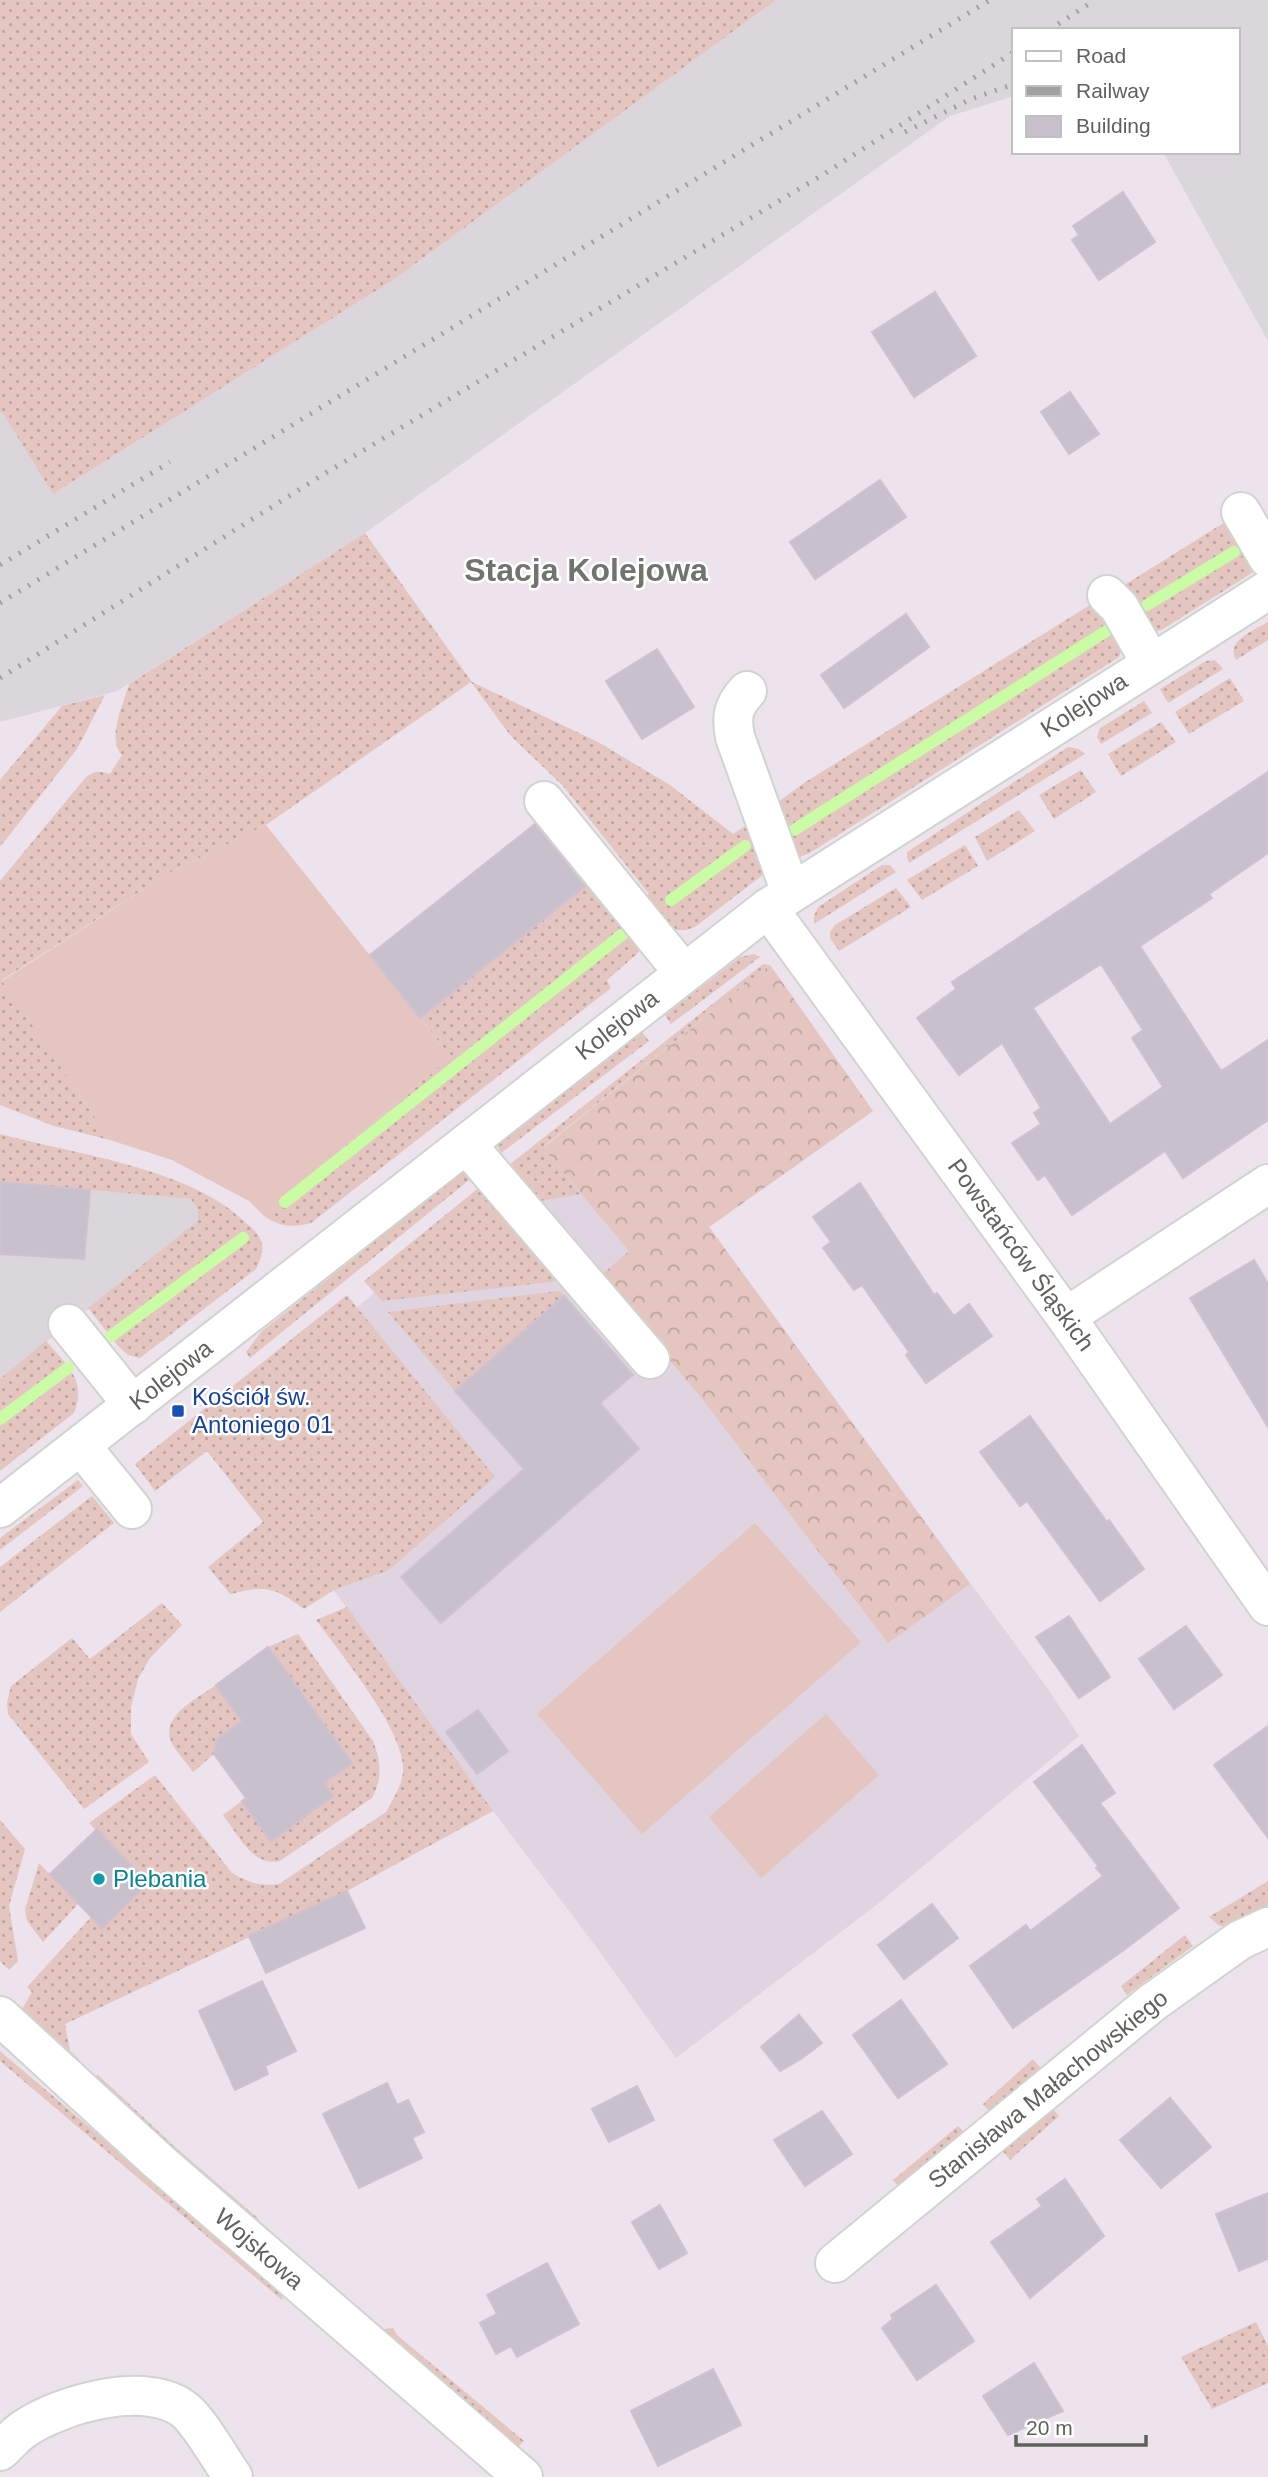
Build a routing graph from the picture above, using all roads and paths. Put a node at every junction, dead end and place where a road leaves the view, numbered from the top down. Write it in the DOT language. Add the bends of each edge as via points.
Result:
graph roads {
  1 [pos="1241,512"];
  2 [pos="1268,558"];
  3 [pos="1268,590"];
  4 [pos="1107,595"];
  5 [pos="1151,663"];
  6 [pos="747,691"];
  7 [pos="544,801"];
  8 [pos="780,900"];
  9 [pos="684,973"];
  10 [pos="466,1144"];
  11 [pos="1268,1184"];
  12 [pos="1066,1317"];
  13 [pos="68,1324"];
  14 [pos="650,1359"];
  15 [pos="133,1405"];
  16 [pos="81,1446"];
  17 [pos="0,1508"];
  18 [pos="132,1509"];
  19 [pos="1268,1606"];
  20 [pos="1268,1927"];
  21 [pos="0,2016"];
  22 [pos="835,2263"];
  23 [pos="0,2451"];
  24 [pos="233,2477"];
  25 [pos="523,2477"];
  1 -- 2 [label="street"];
  3 -- 5 [label="street, Kolejowa"];
  4 -- 5 [label="street" via="1119,607"];
  5 -- 8 [label="street, Kolejowa"];
  6 -- 8 [label="street, Powstańców Śląskich" via="733,708 731,720"];
  7 -- 9 [label="street"];
  8 -- 9 [label="street, Kolejowa"];
  8 -- 12 [label="street, Powstańców Śląskich"];
  9 -- 10 [label="street, Kolejowa"];
  10 -- 14 [label="street"];
  10 -- 15 [label="street, Kolejowa"];
  11 -- 12 [label="street"];
  12 -- 19 [label="street, Powstańców Śląskich"];
  13 -- 15 [label="street"];
  15 -- 16 [label="street, Kolejowa"];
  16 -- 17 [label="street, Kolejowa"];
  16 -- 18 [label="street"];
  20 -- 22 [label="street, Stanisława Małachowskiego" via="1240,1940 1153,2001"];
  21 -- 25 [label="street, Wojskowa" via="158,2161"];
  23 -- 24 [label="street" via="25,2429 72,2406 131,2395 169,2399 188,2412"];
}
